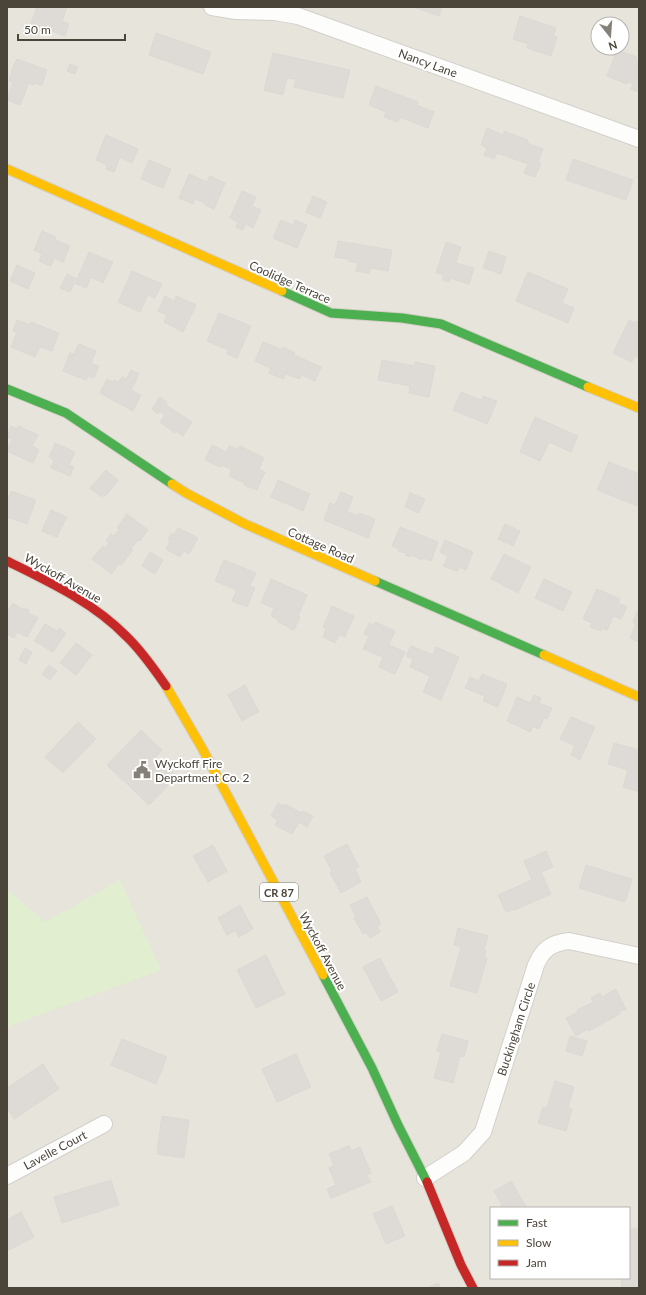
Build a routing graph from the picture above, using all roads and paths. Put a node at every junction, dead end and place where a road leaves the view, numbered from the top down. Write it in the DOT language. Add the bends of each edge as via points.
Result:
graph roads {
  1 [pos="212,7"];
  2 [pos="639,140"];
  3 [pos="7,169"];
  4 [pos="7,389"];
  5 [pos="639,408"];
  6 [pos="7,561"];
  7 [pos="639,697"];
  8 [pos="639,956"];
  9 [pos="104,1124"];
  10 [pos="7,1176"];
  11 [pos="425,1178"];
  12 [pos="473,1288"];
  1 -- 2 [label="street, Nancy Lane" via="298,16"];
  3 -- 5 [label="street, Coolidge Terrace" via="331,313 414,319 441,324"];
  4 -- 7 [label="street, Cottage Road" via="66,413 186,492 245,524"];
  6 -- 11 [label="street, Wyckoff Avenue / CR 87" via="74,595 126,635 148,659 202,748 372,1068"];
  8 -- 11 [label="street, Buckingham Circle" via="569,941 558,942 540,956 483,1132 464,1153"];
  9 -- 10 [label="street, Lavelle Court"];
  11 -- 12 [label="street, Wyckoff Avenue / CR 87"];
}
